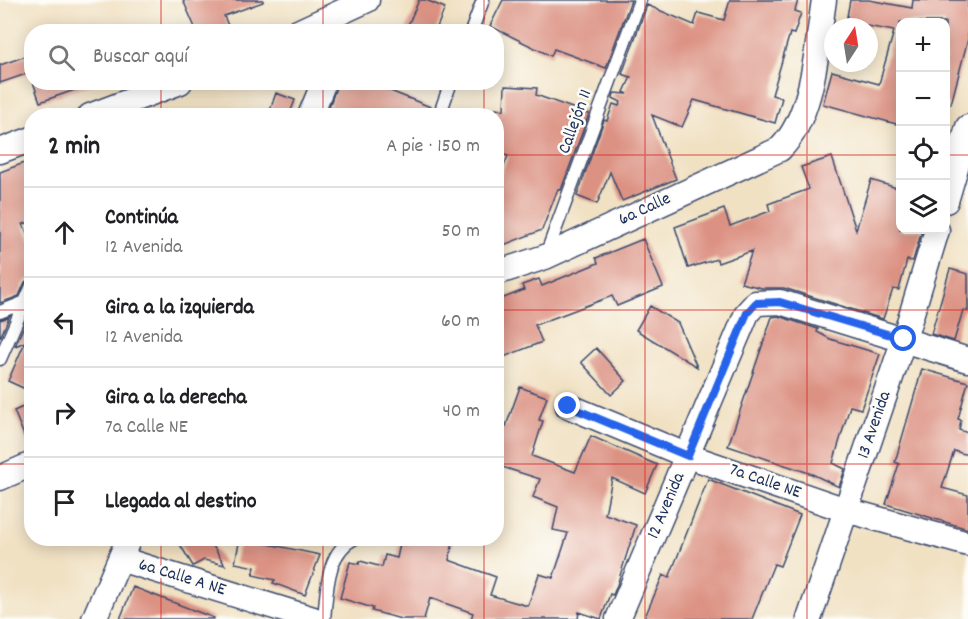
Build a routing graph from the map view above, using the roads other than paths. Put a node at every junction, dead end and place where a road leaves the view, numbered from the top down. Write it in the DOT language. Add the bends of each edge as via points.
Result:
graph roads {
  1 [pos="483,0"];
  2 [pos="640,0"];
  3 [pos="824,0"];
  4 [pos="360,1"];
  5 [pos="314,24"];
  6 [pos="350,24"];
  7 [pos="474,24"];
  8 [pos="160,90"];
  9 [pos="321,90"];
  10 [pos="448,90"];
  11 [pos="115,108"];
  12 [pos="313,108"];
  13 [pos="442,108"];
  14 [pos="968,127"];
  15 [pos="24,142"];
  16 [pos="0,151"];
  17 [pos="961,175"];
  18 [pos="950,193"];
  19 [pos="936,234"];
  20 [pos="545,257"];
  21 [pos="504,270"];
  22 [pos="24,302"];
  23 [pos="24,304"];
  24 [pos="0,312"];
  25 [pos="904,339"];
  26 [pos="0,359"];
  27 [pos="968,360"];
  28 [pos="568,406"];
  29 [pos="688,456"];
  30 [pos="24,467"];
  31 [pos="0,477"];
  32 [pos="846,510"];
  33 [pos="968,544"];
  34 [pos="342,546"];
  35 [pos="124,549"];
  36 [pos="94,619"];
  37 [pos="313,619"];
  38 [pos="324,619"];
  39 [pos="618,619"];
  40 [pos="809,619"];
  1 -- 7 [label="lane"];
  2 -- 20 [label="lane, Callejón 11"];
  3 -- 20 [label="street, 6a Calle" via="803,109 790,139 780,149"];
  4 -- 5 [label="street"];
  4 -- 6 [label="street"];
  8 -- 11 [label="street"];
  9 -- 12 [label="street"];
  10 -- 13 [label="lane"];
  14 -- 17 [label="street"];
  15 -- 16 [label="street"];
  17 -- 18 [label="street"];
  19 -- 25 [label="street, 13 Avenida"];
  20 -- 21 [label="street, 6a Calle"];
  22 -- 24 [label="lane"];
  23 -- 26 [label="lane"];
  25 -- 27 [label="street"];
  25 -- 29 [label="street, 12 Avenida" via="780,302 756,303 747,313"];
  25 -- 32 [label="street, 13 Avenida"];
  28 -- 29 [label="street, 7a Calle NE"];
  29 -- 32 [label="street, 7a Calle NE"];
  29 -- 39 [label="street, 12 Avenida"];
  30 -- 31 [label="street"];
  32 -- 33 [label="street, 7a Calle NE"];
  32 -- 40 [label="street, 13 Avenida"];
  34 -- 38 [label="lane" via="327,586"];
  35 -- 36 [label="street"];
  35 -- 37 [label="street, 6a Calle A NE"];
}
